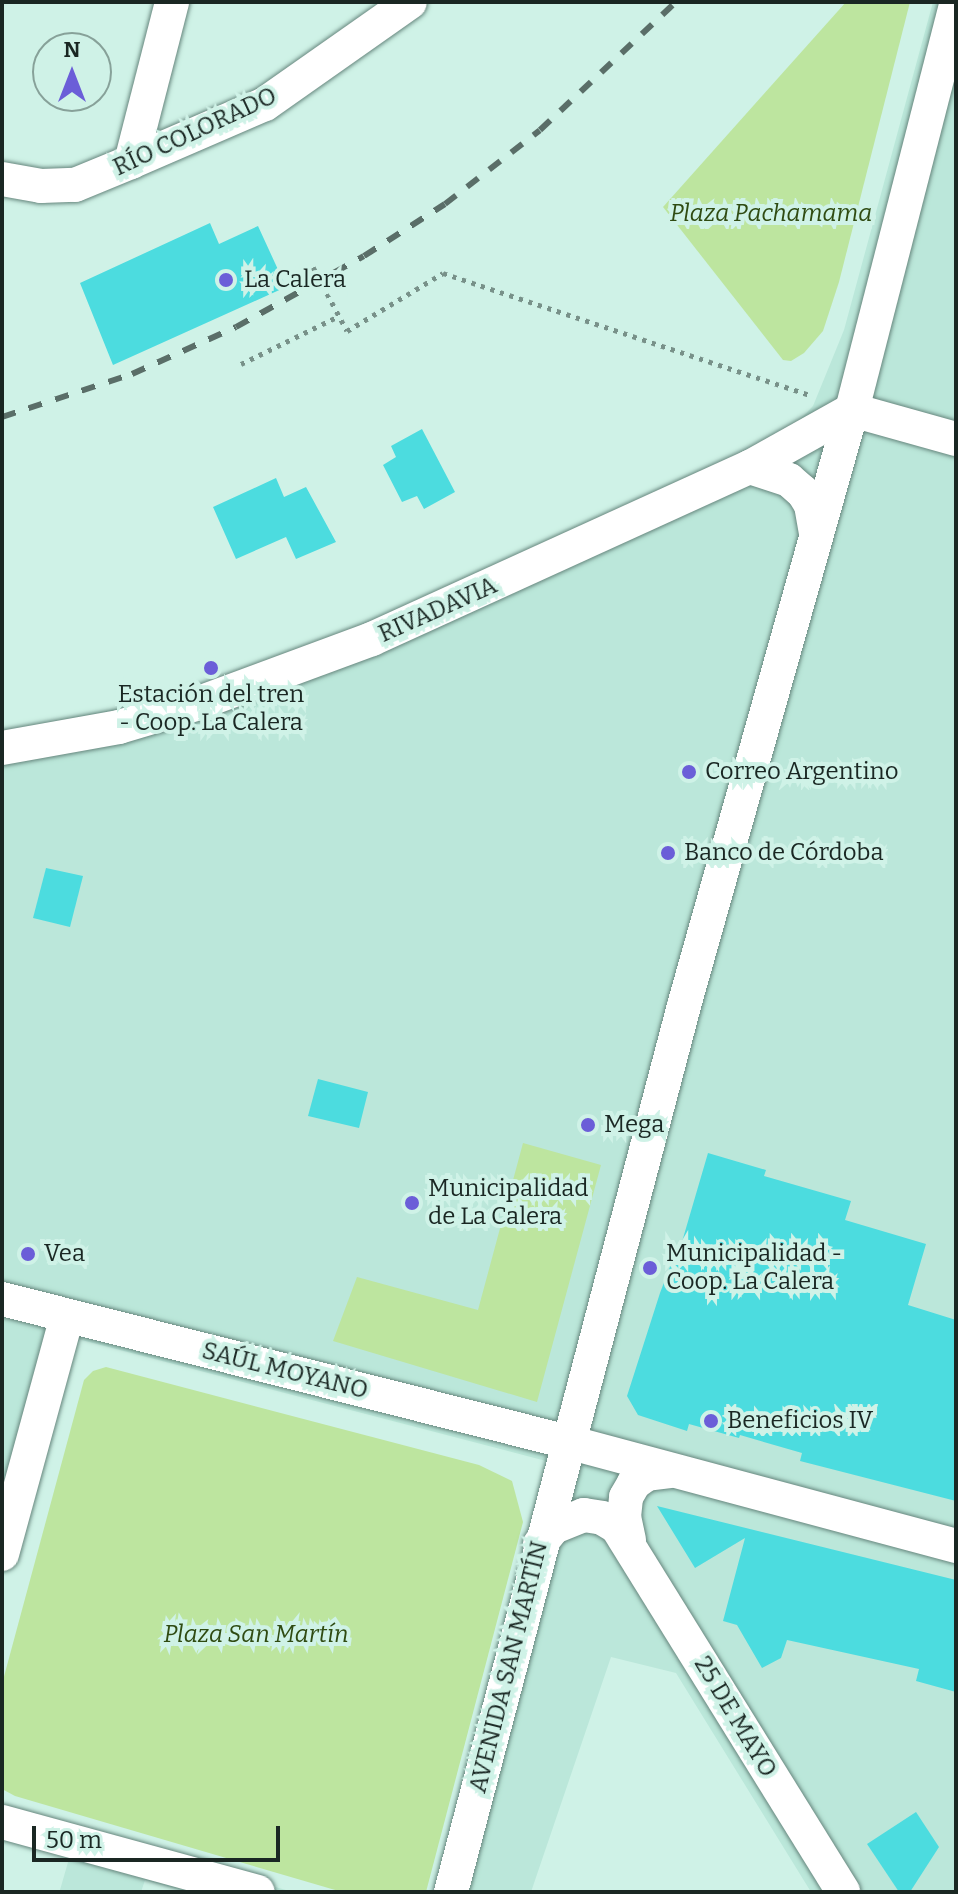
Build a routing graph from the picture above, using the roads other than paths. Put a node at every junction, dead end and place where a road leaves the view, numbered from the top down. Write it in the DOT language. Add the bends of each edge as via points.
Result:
graph roads {
  1 [pos="172,2"];
  2 [pos="410,2"];
  3 [pos="956,4"];
  4 [pos="131,162"];
  5 [pos="2,179"];
  6 [pos="852,410"];
  7 [pos="956,439"];
  8 [pos="750,467"];
  9 [pos="816,533"];
  10 [pos="2,748"];
  11 [pos="2,1299"];
  12 [pos="67,1317"];
  13 [pos="568,1442"];
  14 [pos="670,1471"];
  15 [pos="10,1492"];
  16 [pos="629,1540"];
  17 [pos="540,1544"];
  18 [pos="956,1546"];
  19 [pos="2,1554"];
  20 [pos="2,1822"];
  21 [pos="258,1892"];
  22 [pos="451,1892"];
  23 [pos="843,1892"];
  1 -- 4 [label="street"];
  2 -- 4 [label="street, RÍO COLORADO" via="265,104"];
  3 -- 6 [label="street, AVENIDA SAN MARTÍN"];
  4 -- 5 [label="street, RÍO COLORADO" via="75,185"];
  6 -- 7 [label="street"];
  6 -- 8 [label="street, RIVADAVIA"];
  6 -- 9 [label="street, AVENIDA SAN MARTÍN"];
  8 -- 9 [label="street" via="789,480 803,492"];
  8 -- 10 [label="street, RIVADAVIA" via="487,588 289,671 119,727"];
  9 -- 13 [label="street, AVENIDA SAN MARTÍN"];
  11 -- 12 [label="street, SAÚL MOYANO"];
  12 -- 13 [label="street, SAÚL MOYANO"];
  12 -- 15 [label="street"];
  13 -- 14 [label="street, SAÚL MOYANO"];
  13 -- 17 [label="street, AVENIDA SAN MARTÍN"];
  14 -- 16 [label="street, 25 DE MAYO" via="647,1474 634,1483 624,1517"];
  14 -- 18 [label="street, SAÚL MOYANO"];
  15 -- 19 [label="street"];
  16 -- 17 [label="street, 25 DE MAYO" via="602,1518 584,1515 554,1527"];
  16 -- 23 [label="street, 25 DE MAYO"];
  17 -- 22 [label="street, AVENIDA SAN MARTÍN"];
  20 -- 21 [label="street"];
}
